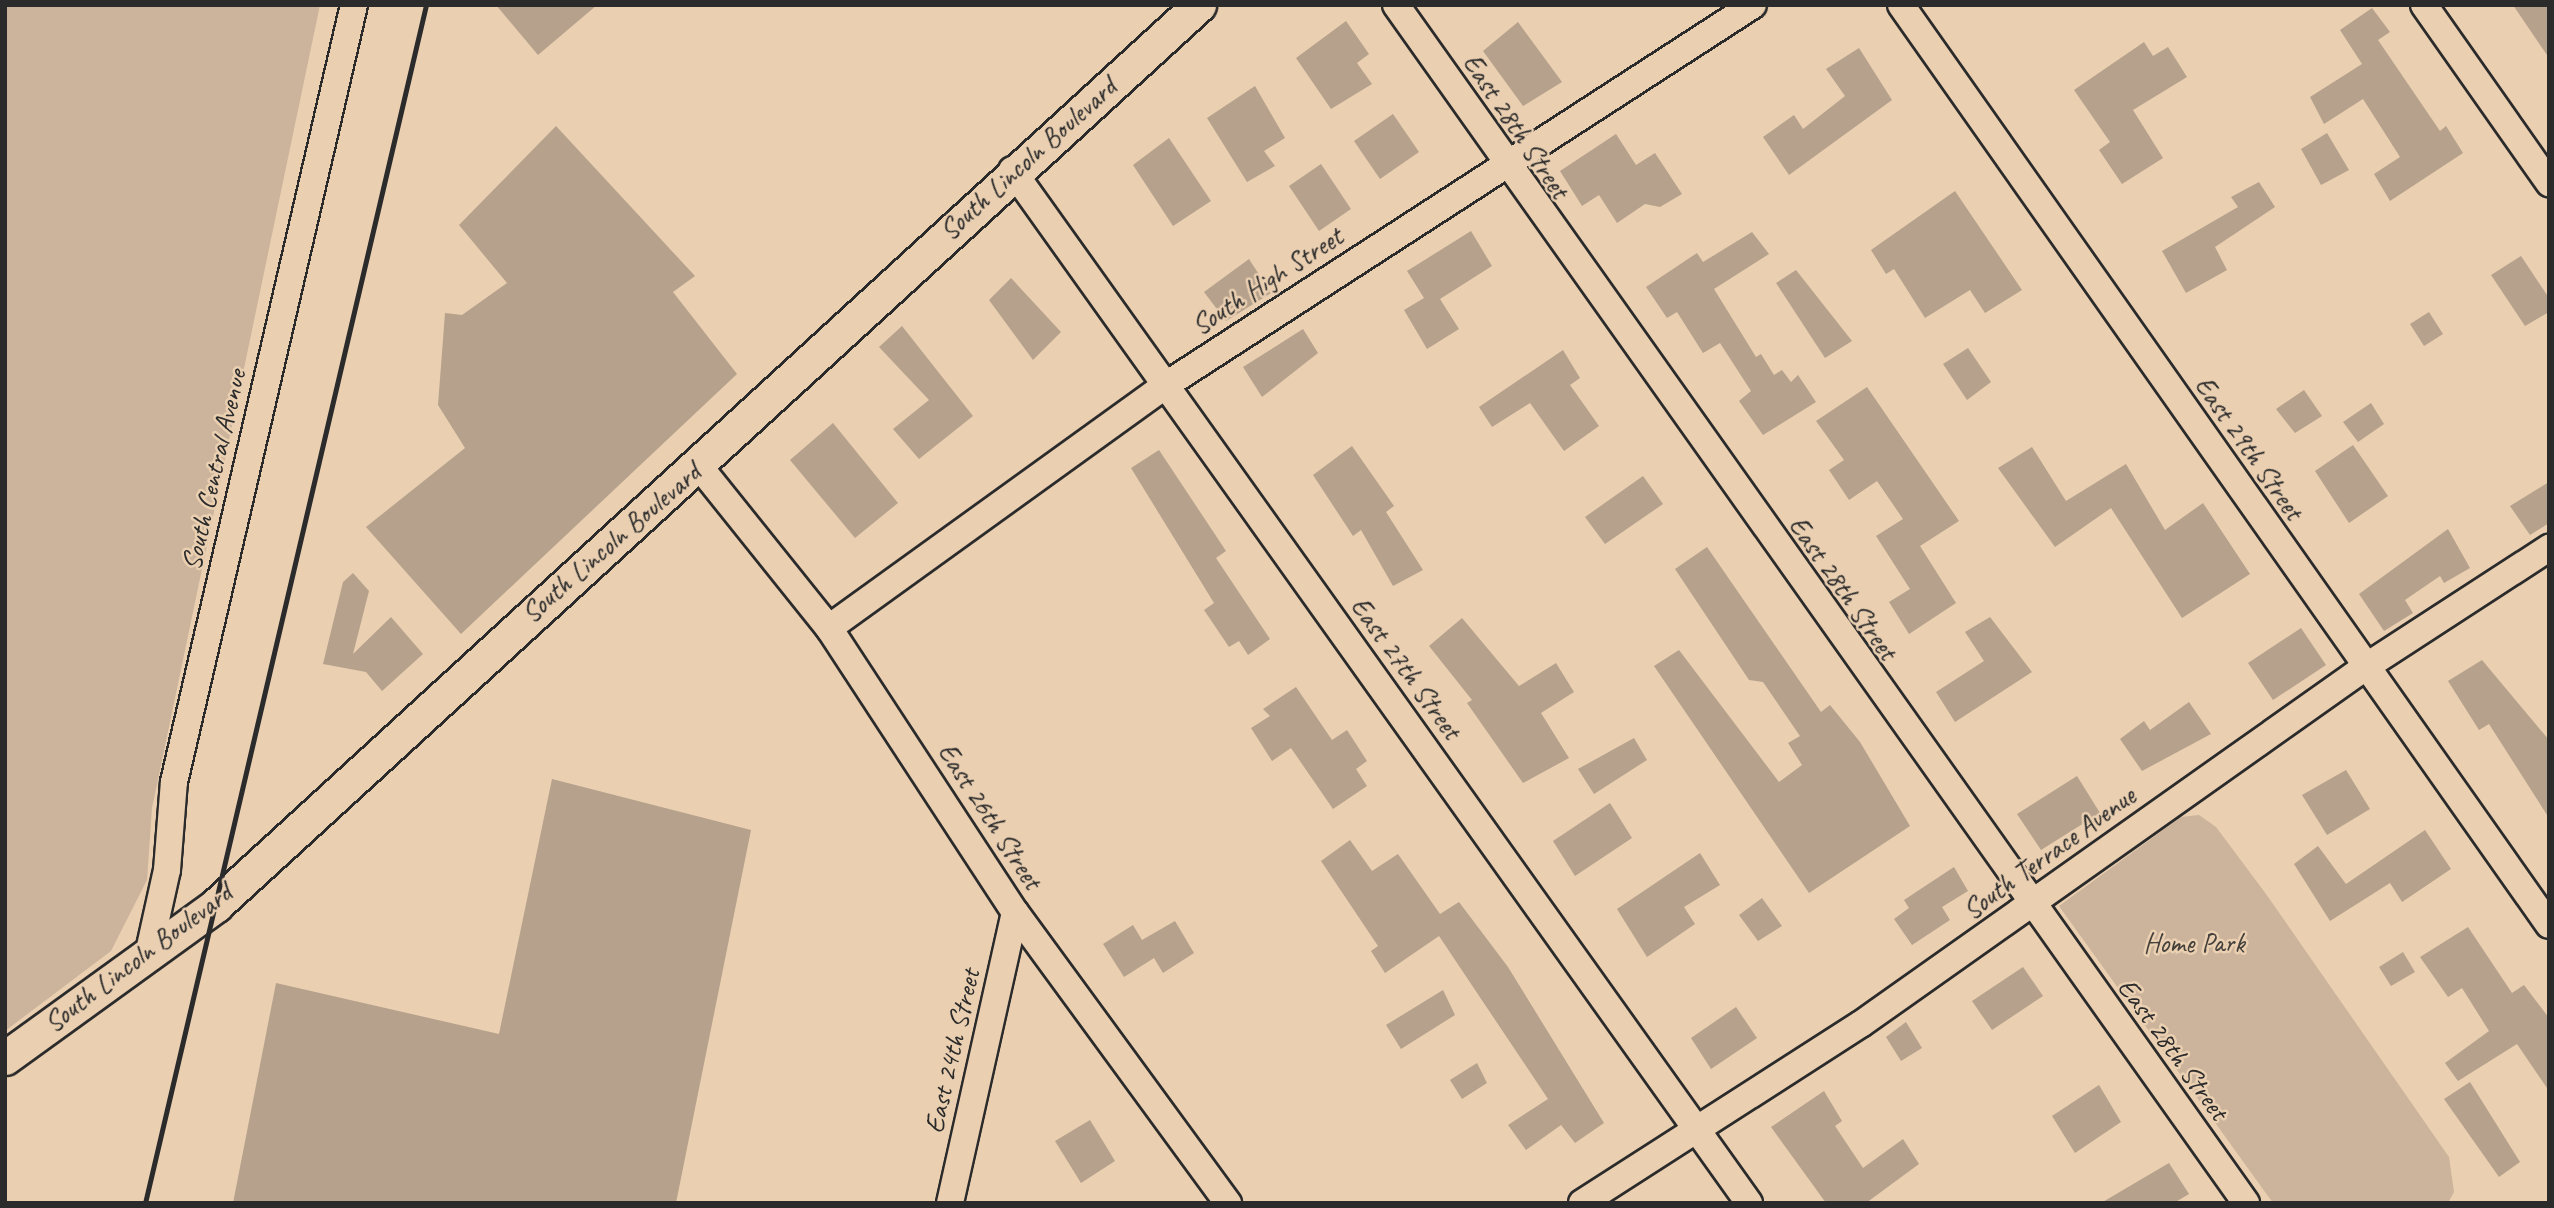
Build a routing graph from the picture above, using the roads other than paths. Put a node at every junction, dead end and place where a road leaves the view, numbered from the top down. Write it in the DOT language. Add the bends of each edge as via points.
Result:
graph roads {
  1 [pos="354,5"];
  2 [pos="1199,5"];
  3 [pos="1396,5"];
  4 [pos="1753,5"];
  5 [pos="1901,5"];
  6 [pos="2424,5"];
  7 [pos="1503,165"];
  8 [pos="1012,170"];
  9 [pos="2549,183"];
  10 [pos="1166,385"];
  11 [pos="699,466"];
  12 [pos="2549,548"];
  13 [pos="829,628"];
  14 [pos="2364,668"];
  15 [pos="2031,908"];
  16 [pos="1016,912"];
  17 [pos="2549,925"];
  18 [pos="149,951"];
  19 [pos="5,1058"];
  20 [pos="1694,1125"];
  21 [pos="950,1203"];
  22 [pos="1228,1203"];
  23 [pos="1582,1203"];
  24 [pos="1749,1203"];
  25 [pos="2246,1203"];
  1 -- 18 [label="street, South Central Avenue" via="174,782 167,870"];
  2 -- 8 [label="street, South Lincoln Boulevard"];
  3 -- 7 [label="street, East 28th Street"];
  4 -- 7 [label="street, South High Street"];
  5 -- 14 [label="street, East 29th Street"];
  6 -- 9 [label="street"];
  7 -- 10 [label="street, South High Street"];
  7 -- 15 [label="street, East 28th Street"];
  8 -- 10 [label="street, East 27th Street"];
  8 -- 11 [label="street, South Lincoln Boulevard"];
  10 -- 13 [label="street, South High Street"];
  10 -- 20 [label="street, East 27th Street"];
  11 -- 13 [label="street, East 26th Street"];
  11 -- 18 [label="street, South Lincoln Boulevard" via="464,671 216,905"];
  12 -- 14 [label="street, South Terrace Avenue"];
  13 -- 16 [label="street, East 26th Street"];
  14 -- 15 [label="street, South Terrace Avenue"];
  14 -- 17 [label="street, East 29th Street"];
  15 -- 20 [label="street, South Terrace Avenue" via="1861,1024"];
  15 -- 25 [label="street, East 28th Street"];
  16 -- 21 [label="street, East 24th Street"];
  16 -- 22 [label="street, East 26th Street"];
  18 -- 19 [label="street, South Lincoln Boulevard"];
  20 -- 23 [label="street, South Terrace Avenue"];
  20 -- 24 [label="street, East 27th Street"];
}
